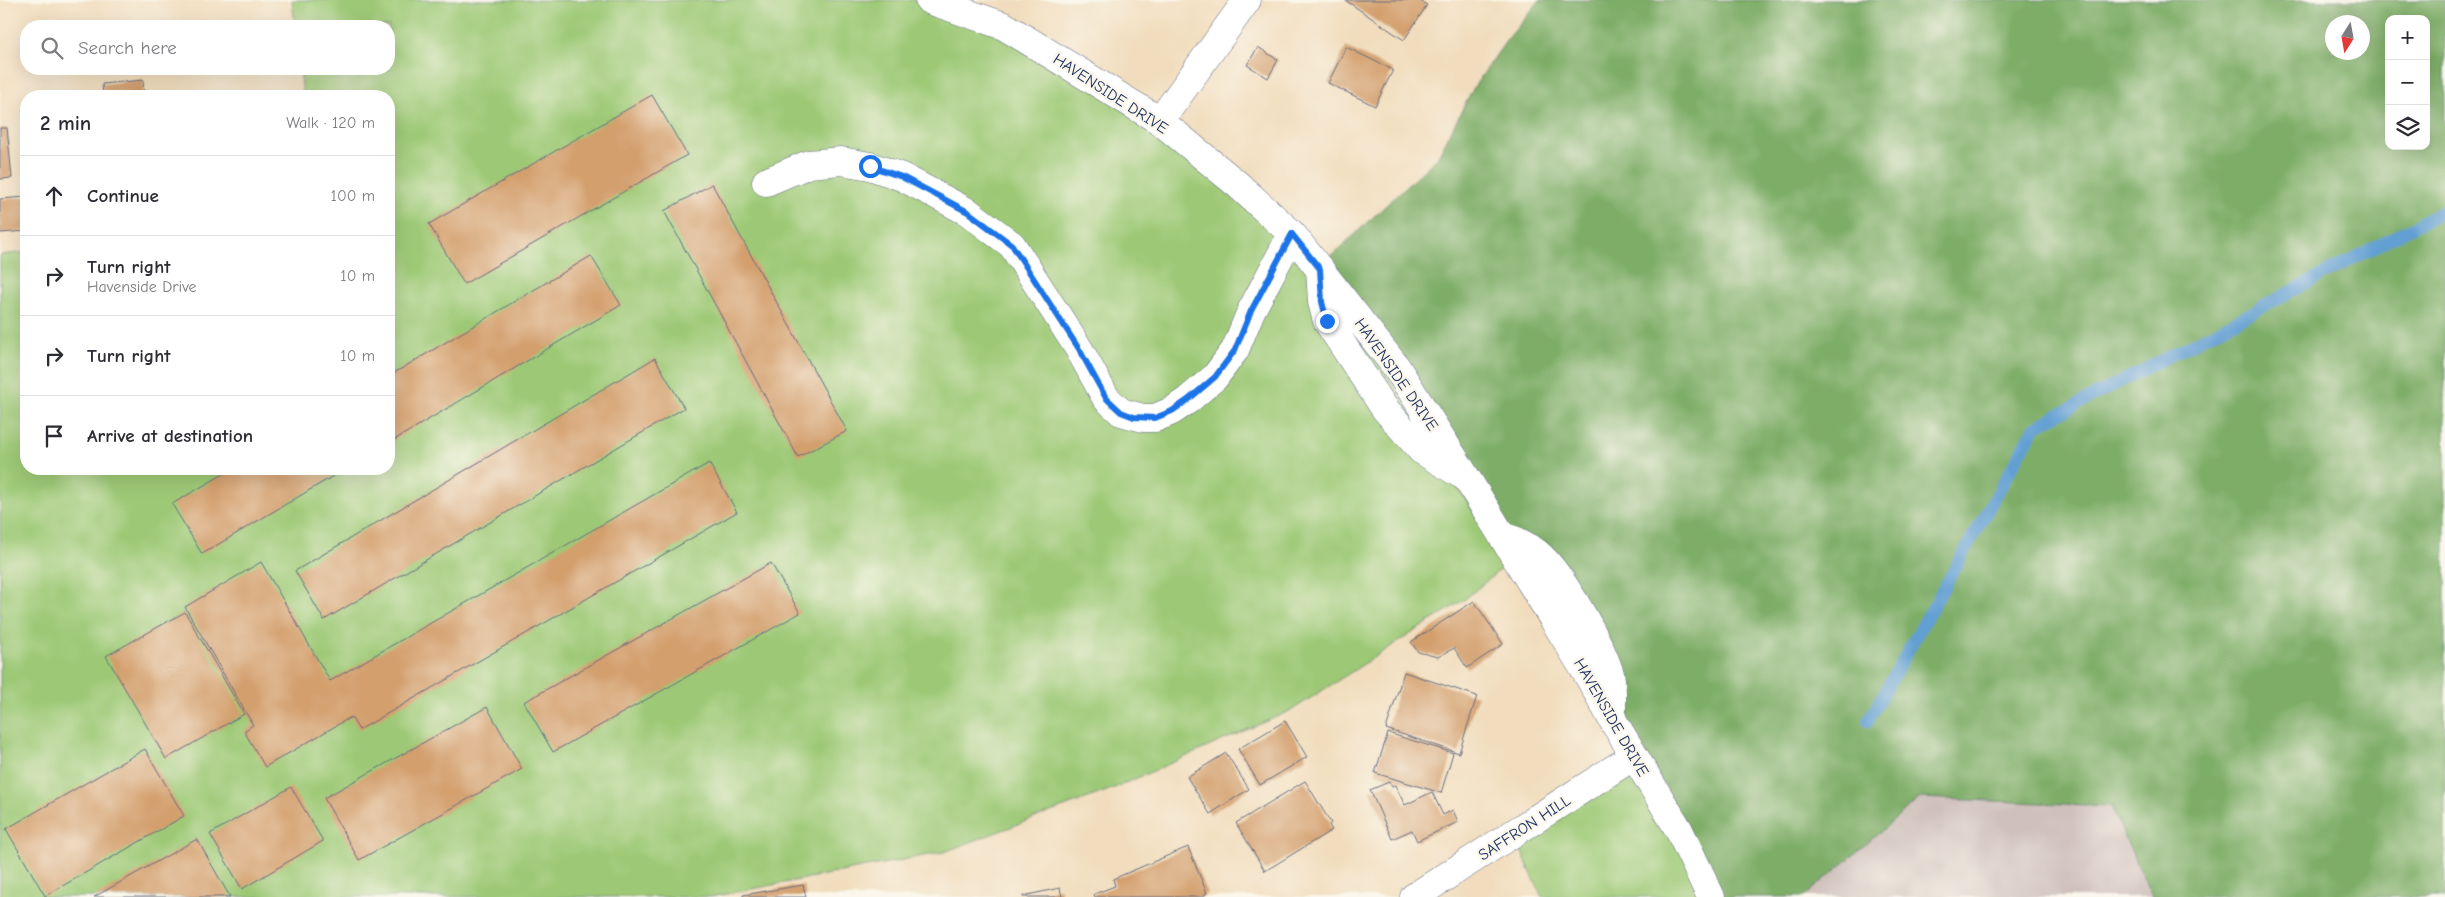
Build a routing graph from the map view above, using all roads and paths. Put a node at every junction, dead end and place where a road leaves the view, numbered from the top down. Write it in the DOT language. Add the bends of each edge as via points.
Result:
graph roads {
  1 [pos="929,0"];
  2 [pos="1247,0"];
  3 [pos="1160,121"];
  4 [pos="766,182"];
  5 [pos="1292,234"];
  6 [pos="1634,756"];
  7 [pos="1414,897"];
  8 [pos="1710,897"];
  1 -- 3 [label="street, HAVENSIDE DRIVE" via="1004,26"];
  2 -- 3 [label="street"];
  3 -- 5 [label="street, HAVENSIDE DRIVE"];
  4 -- 5 [label="street" via="810,164 842,162 870,166 902,177 968,212 1012,245 1079,349 1106,398 1121,412 1143,418 1155,418 1172,411 1215,377 1235,350 1251,311"];
  5 -- 6 [label="street, HAVENSIDE DRIVE" via="1397,368 1590,678"];
  6 -- 7 [label="street, SAFFRON HILL"];
  6 -- 8 [label="street, HAVENSIDE DRIVE" via="1680,830"];
}
